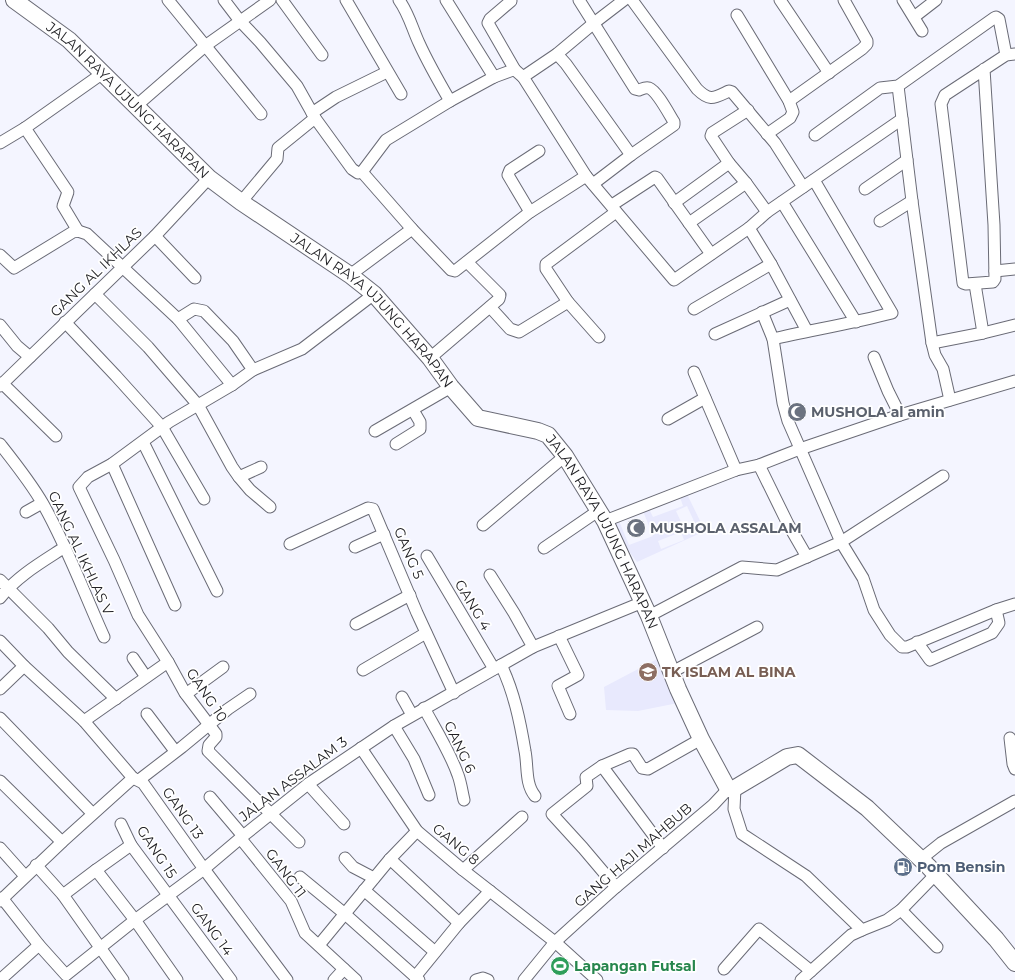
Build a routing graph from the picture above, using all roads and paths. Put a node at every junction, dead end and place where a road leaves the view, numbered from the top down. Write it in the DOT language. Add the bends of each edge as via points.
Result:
graph roads {
  1 [pos="14,0"];
  2 [pos="168,0"];
  3 [pos="224,0"];
  4 [pos="270,0"];
  5 [pos="282,0"];
  6 [pos="346,0"];
  7 [pos="400,0"];
  8 [pos="446,0"];
  9 [pos="579,0"];
  10 [pos="624,0"];
  11 [pos="632,0"];
  12 [pos="780,0"];
  13 [pos="844,0"];
  14 [pos="903,0"];
  15 [pos="936,0"];
  16 [pos="513,3"];
  17 [pos="737,15"];
  18 [pos="914,17"];
  19 [pos="240,21"];
  20 [pos="594,22"];
  21 [pos="922,31"];
  22 [pos="205,46"];
  23 [pos="556,54"];
  24 [pos="1010,54"];
  25 [pos="322,55"];
  26 [pos="984,69"];
  27 [pos="387,72"];
  28 [pos="103,73"];
  29 [pos="519,73"];
  30 [pos="829,73"];
  31 [pos="494,77"];
  32 [pos="898,86"];
  33 [pos="401,94"];
  34 [pos="450,101"];
  35 [pos="789,101"];
  36 [pos="136,106"];
  37 [pos="748,110"];
  38 [pos="261,114"];
  39 [pos="313,116"];
  40 [pos="902,119"];
  41 [pos="25,128"];
  42 [pos="767,134"];
  43 [pos="815,135"];
  44 [pos="0,143"];
  45 [pos="539,151"];
  46 [pos="631,155"];
  47 [pos="907,160"];
  48 [pos="729,163"];
  49 [pos="362,172"];
  50 [pos="209,178"];
  51 [pos="590,180"];
  52 [pos="814,180"];
  53 [pos="746,182"];
  54 [pos="804,187"];
  55 [pos="865,188"];
  56 [pos="912,201"];
  57 [pos="241,202"];
  58 [pos="782,202"];
  59 [pos="674,203"];
  60 [pos="614,208"];
  61 [pos="530,212"];
  62 [pos="767,212"];
  63 [pos="880,221"];
  64 [pos="689,223"];
  65 [pos="749,228"];
  66 [pos="412,229"];
  67 [pos="78,231"];
  68 [pos="155,236"];
  69 [pos="711,254"];
  70 [pos="0,255"];
  71 [pos="467,262"];
  72 [pos="771,264"];
  73 [pos="123,268"];
  74 [pos="1015,269"];
  75 [pos="995,271"];
  76 [pos="350,275"];
  77 [pos="195,278"];
  78 [pos="975,284"];
  79 [pos="95,294"];
  80 [pos="374,294"];
  81 [pos="790,300"];
  82 [pos="568,302"];
  83 [pos="490,307"];
  84 [pos="694,309"];
  85 [pos="762,312"];
  86 [pos="178,319"];
  87 [pos="65,322"];
  88 [pos="856,322"];
  89 [pos="0,325"];
  90 [pos="1015,325"];
  91 [pos="807,331"];
  92 [pos="983,333"];
  93 [pos="715,334"];
  94 [pos="599,337"];
  95 [pos="773,339"];
  96 [pos="932,343"];
  97 [pos="30,357"];
  98 [pos="874,357"];
  99 [pos="430,358"];
  100 [pos="253,370"];
  101 [pos="694,372"];
  102 [pos="1015,381"];
  103 [pos="1,384"];
  104 [pos="232,385"];
  105 [pos="451,387"];
  106 [pos="705,398"];
  107 [pos="950,400"];
  108 [pos="198,405"];
  109 [pos="412,410"];
  110 [pos="900,415"];
  111 [pos="668,418"];
  112 [pos="162,427"];
  113 [pos="375,431"];
  114 [pos="56,436"];
  115 [pos="143,442"];
  116 [pos="0,444"];
  117 [pos="396,444"];
  118 [pos="800,449"];
  119 [pos="565,456"];
  120 [pos="112,464"];
  121 [pos="759,464"];
  122 [pos="261,467"];
  123 [pos="736,470"];
  124 [pos="943,476"];
  125 [pos="239,477"];
  126 [pos="204,499"];
  127 [pos="42,503"];
  128 [pos="270,508"];
  129 [pos="26,512"];
  130 [pos="602,516"];
  131 [pos="483,525"];
  132 [pos="384,534"];
  133 [pos="841,542"];
  134 [pos="290,544"];
  135 [pos="65,547"];
  136 [pos="355,547"];
  137 [pos="544,548"];
  138 [pos="427,556"];
  139 [pos="807,557"];
  140 [pos="490,576"];
  141 [pos="4,584"];
  142 [pos="217,591"];
  143 [pos="410,595"];
  144 [pos="0,598"];
  145 [pos="1015,604"];
  146 [pos="175,605"];
  147 [pos="646,609"];
  148 [pos="996,610"];
  149 [pos="356,624"];
  150 [pos="757,627"];
  151 [pos="426,633"];
  152 [pos="559,636"];
  153 [pos="104,637"];
  154 [pos="0,641"];
  155 [pos="917,642"];
  156 [pos="533,647"];
  157 [pos="133,658"];
  158 [pos="168,662"];
  159 [pos="24,666"];
  160 [pos="223,667"];
  161 [pos="498,667"];
  162 [pos="363,670"];
  163 [pos="672,672"];
  164 [pos="146,677"];
  165 [pos="0,689"];
  166 [pos="454,693"];
  167 [pos="186,694"];
  168 [pos="250,694"];
  169 [pos="402,697"];
  170 [pos="116,699"];
  171 [pos="424,708"];
  172 [pos="147,714"];
  173 [pos="570,714"];
  174 [pos="412,715"];
  175 [pos="0,718"];
  176 [pos="84,721"];
  177 [pos="209,725"];
  178 [pos="394,726"];
  179 [pos="1010,738"];
  180 [pos="701,740"];
  181 [pos="361,748"];
  182 [pos="175,751"];
  183 [pos="602,766"];
  184 [pos="1015,769"];
  185 [pos="136,779"];
  186 [pos="0,781"];
  187 [pos="308,784"];
  188 [pos="732,788"];
  189 [pos="429,795"];
  190 [pos="535,796"];
  191 [pos="210,797"];
  192 [pos="464,800"];
  193 [pos="1015,801"];
  194 [pos="92,813"];
  195 [pos="271,814"];
  196 [pos="522,817"];
  197 [pos="121,824"];
  198 [pos="344,824"];
  199 [pos="417,831"];
  200 [pos="242,837"];
  201 [pos="62,842"];
  202 [pos="300,842"];
  203 [pos="131,845"];
  204 [pos="0,848"];
  205 [pos="663,848"];
  206 [pos="345,858"];
  207 [pos="390,859"];
  208 [pos="920,859"];
  209 [pos="36,865"];
  210 [pos="204,869"];
  211 [pos="96,870"];
  212 [pos="463,870"];
  213 [pos="936,874"];
  214 [pos="25,876"];
  215 [pos="300,877"];
  216 [pos="374,878"];
  217 [pos="616,887"];
  218 [pos="364,890"];
  219 [pos="490,891"];
  220 [pos="63,896"];
  221 [pos="169,896"];
  222 [pos="1,899"];
  223 [pos="901,910"];
  224 [pos="345,914"];
  225 [pos="135,920"];
  226 [pos="459,923"];
  227 [pos="862,930"];
  228 [pos="555,942"];
  229 [pos="39,945"];
  230 [pos="319,945"];
  231 [pos="937,947"];
  232 [pos="100,949"];
  233 [pos="435,952"];
  234 [pos="1015,963"];
  235 [pos="344,969"];
  236 [pos="724,969"];
  237 [pos="811,971"];
  238 [pos="68,977"];
  239 [pos="417,979"];
  240 [pos="1,980"];
  241 [pos="123,980"];
  242 [pos="177,980"];
  243 [pos="231,980"];
  244 [pos="287,980"];
  245 [pos="334,980"];
  246 [pos="356,980"];
  247 [pos="476,980"];
  248 [pos="488,980"];
  249 [pos="524,980"];
  250 [pos="597,980"];
  251 [pos="801,980"];
  1 -- 28 [label="street, JALAN RAYA UJUNG HARAPAN" via="69,40"];
  2 -- 22 [label="street"];
  3 -- 19 [label="street"];
  4 -- 19 [label="street"];
  5 -- 25 [label="street"];
  6 -- 27 [label="street"];
  7 -- 34 [label="street" via="409,15 426,58"];
  8 -- 31 [label="street"];
  9 -- 20 [label="street"];
  10 -- 20 [label="street"];
  11 -- 37 [label="street" via="704,96 709,99 729,91"];
  12 -- 30 [label="street"];
  13 -- 30 [label="street" via="867,44"];
  14 -- 18 [label="street"];
  15 -- 18 [label="street"];
  16 -- 29 [label="street" via="488,23"];
  17 -- 35 [label="street"];
  18 -- 21 [label="street"];
  19 -- 22 [label="street"];
  19 -- 39 [label="street" via="297,86"];
  20 -- 23 [label="street"];
  20 -- 46 [label="street" via="636,89 650,89 658,96 674,122 674,125"];
  22 -- 36 [label="street"];
  22 -- 38 [label="street"];
  23 -- 29 [label="street"];
  23 -- 46 [label="street" via="566,64"];
  24 -- 26 [label="street"];
  24 -- 32 [label="street" via="999,19 996,17"];
  26 -- 75 [label="street"];
  26 -- 78 [label="street" via="945,95 941,104 963,283"];
  27 -- 33 [label="street"];
  27 -- 39 [label="street" via="336,97"];
  28 -- 36 [label="street, JALAN RAYA UJUNG HARAPAN"];
  28 -- 41 [label="street"];
  29 -- 31 [label="street"];
  29 -- 51 [label="street"];
  30 -- 35 [label="street"];
  31 -- 34 [label="street"];
  32 -- 40 [label="street"];
  32 -- 43 [label="street" via="880,88"];
  34 -- 49 [label="street" via="386,140"];
  35 -- 42 [label="street" via="793,112 790,118"];
  36 -- 50 [label="street, JALAN RAYA UJUNG HARAPAN"];
  37 -- 42 [label="street"];
  37 -- 48 [label="street" via="712,133 711,136"];
  39 -- 49 [label="street" via="352,169 358,173"];
  39 -- 57 [label="street" via="278,148 277,159"];
  40 -- 47 [label="street"];
  40 -- 52 [label="street"];
  41 -- 44 [label="street"];
  41 -- 67 [label="street" via="68,192 63,206"];
  42 -- 54 [label="street"];
  45 -- 61 [label="street" via="510,170 508,174"];
  46 -- 51 [label="street"];
  47 -- 55 [label="street"];
  47 -- 56 [label="street"];
  48 -- 53 [label="street"];
  48 -- 59 [label="street"];
  49 -- 66 [label="street"];
  50 -- 57 [label="street, JALAN RAYA UJUNG HARAPAN"];
  50 -- 68 [label="street, GANG AL IKHLAS"];
  51 -- 60 [label="street"];
  51 -- 61 [label="street"];
  52 -- 54 [label="street"];
  52 -- 88 [label="street" via="892,313"];
  53 -- 62 [label="street"];
  53 -- 64 [label="street"];
  54 -- 58 [label="street"];
  56 -- 63 [label="street"];
  56 -- 96 [label="street"];
  57 -- 76 [label="street, JALAN RAYA UJUNG HARAPAN"];
  58 -- 62 [label="street"];
  58 -- 88 [label="street"];
  59 -- 60 [label="street" via="656,177"];
  59 -- 64 [label="street"];
  60 -- 69 [label="street" via="674,280"];
  60 -- 82 [label="street" via="546,264 546,269"];
  61 -- 71 [label="street"];
  62 -- 65 [label="street"];
  64 -- 69 [label="street"];
  65 -- 69 [label="street"];
  65 -- 72 [label="street"];
  66 -- 71 [label="street" via="451,270 455,271"];
  66 -- 76 [label="street"];
  67 -- 70 [label="street" via="14,268"];
  67 -- 73 [label="street" via="87,234"];
  68 -- 73 [label="street, GANG AL IKHLAS"];
  68 -- 77 [label="street"];
  71 -- 83 [label="street" via="500,295"];
  72 -- 81 [label="street"];
  72 -- 84 [label="street"];
  73 -- 79 [label="street, GANG AL IKHLAS"];
  73 -- 86 [label="street"];
  74 -- 75 [label="street"];
  75 -- 78 [label="street" via="994,281"];
  76 -- 80 [label="street, JALAN RAYA UJUNG HARAPAN"];
  78 -- 92 [label="street"];
  79 -- 87 [label="street, GANG AL IKHLAS"];
  79 -- 108 [label="street" via="148,347"];
  80 -- 99 [label="street, JALAN RAYA UJUNG HARAPAN"];
  80 -- 100 [label="street" via="302,349"];
  81 -- 85 [label="street"];
  81 -- 91 [label="street"];
  82 -- 83 [label="street" via="519,332 510,329"];
  82 -- 94 [label="street"];
  83 -- 99 [label="street"];
  85 -- 93 [label="street"];
  85 -- 95 [label="street"];
  86 -- 100 [label="street" via="194,309 204,311 233,341"];
  86 -- 104 [label="street"];
  87 -- 97 [label="street, GANG AL IKHLAS"];
  87 -- 112 [label="street"];
  88 -- 91 [label="street"];
  89 -- 97 [label="street"];
  90 -- 92 [label="street"];
  91 -- 95 [label="street"];
  92 -- 96 [label="street"];
  95 -- 118 [label="street" via="783,403"];
  96 -- 107 [label="street" via="943,369"];
  97 -- 103 [label="street, GANG AL IKHLAS"];
  98 -- 110 [label="street"];
  99 -- 105 [label="street, JALAN RAYA UJUNG HARAPAN"];
  100 -- 104 [label="street"];
  101 -- 106 [label="street"];
  102 -- 107 [label="street"];
  103 -- 114 [label="street"];
  104 -- 108 [label="street"];
  105 -- 109 [label="street"];
  105 -- 119 [label="street, JALAN RAYA UJUNG HARAPAN" via="478,418 538,430 548,435"];
  106 -- 111 [label="street"];
  106 -- 123 [label="street"];
  107 -- 110 [label="street"];
  108 -- 112 [label="street"];
  108 -- 125 [label="street"];
  109 -- 113 [label="street"];
  109 -- 117 [label="street" via="420,422 420,429"];
  110 -- 118 [label="street"];
  112 -- 115 [label="street"];
  112 -- 126 [label="street"];
  115 -- 120 [label="street"];
  115 -- 142 [label="street"];
  116 -- 127 [label="street, GANG AL IKHLAS V"];
  118 -- 121 [label="street"];
  118 -- 133 [label="street"];
  119 -- 130 [label="street, JALAN RAYA UJUNG HARAPAN"];
  119 -- 131 [label="street"];
  120 -- 146 [label="street"];
  120 -- 158 [label="street, GANG 10" via="88,477 79,488 138,615"];
  121 -- 123 [label="street"];
  121 -- 139 [label="street"];
  122 -- 125 [label="street"];
  123 -- 130 [label="street"];
  124 -- 133 [label="street, JALAN ASSALAM 3"];
  125 -- 128 [label="street"];
  127 -- 129 [label="street"];
  127 -- 135 [label="street, GANG AL IKHLAS V"];
  130 -- 137 [label="street"];
  130 -- 147 [label="street, JALAN RAYA UJUNG HARAPAN"];
  132 -- 134 [label="street, GANG 5" via="373,509 368,508"];
  132 -- 136 [label="street"];
  132 -- 143 [label="street, GANG 5"];
  133 -- 139 [label="street, JALAN ASSALAM 3"];
  133 -- 155 [label="street" via="864,578 874,610 890,635 902,647"];
  135 -- 141 [label="street"];
  135 -- 153 [label="street, GANG AL IKHLAS V"];
  138 -- 161 [label="street, GANG 4"];
  139 -- 147 [label="street, JALAN ASSALAM 3" via="777,570 742,567"];
  140 -- 156 [label="street"];
  141 -- 144 [label="street"];
  141 -- 170 [label="street"];
  143 -- 149 [label="street"];
  143 -- 151 [label="street, GANG 5"];
  145 -- 148 [label="street"];
  147 -- 152 [label="street, JALAN ASSALAM 3"];
  147 -- 163 [label="street, JALAN RAYA UJUNG HARAPAN"];
  148 -- 155 [label="street"];
  148 -- 155 [label="street" via="999,622 992,633 930,660"];
  150 -- 163 [label="street"];
  151 -- 162 [label="street"];
  151 -- 166 [label="street, GANG 5"];
  152 -- 156 [label="street, JALAN ASSALAM 3"];
  152 -- 173 [label="street" via="578,675 558,686"];
  154 -- 159 [label="street, GANG 13"];
  156 -- 161 [label="street, JALAN ASSALAM 3"];
  157 -- 164 [label="street"];
  158 -- 164 [label="street"];
  158 -- 167 [label="street, GANG 10"];
  159 -- 165 [label="street"];
  159 -- 176 [label="street, GANG 13"];
  160 -- 167 [label="street"];
  161 -- 166 [label="street, JALAN ASSALAM 3"];
  161 -- 190 [label="street, GANG 4" via="514,697 526,753 530,788"];
  163 -- 180 [label="street, JALAN RAYA UJUNG HARAPAN"];
  164 -- 170 [label="street"];
  166 -- 171 [label="street, JALAN ASSALAM 3"];
  167 -- 177 [label="street, GANG 10"];
  168 -- 177 [label="street"];
  169 -- 174 [label="street"];
  170 -- 176 [label="street"];
  171 -- 174 [label="street, JALAN ASSALAM 3"];
  171 -- 192 [label="street, GANG 6" via="454,765"];
  172 -- 182 [label="street"];
  174 -- 178 [label="street, JALAN ASSALAM 3"];
  175 -- 194 [label="street"];
  176 -- 185 [label="street, GANG 13"];
  177 -- 182 [label="street"];
  177 -- 195 [label="street, GANG 10" via="216,737 209,745 208,751"];
  178 -- 181 [label="street, JALAN ASSALAM 3"];
  178 -- 189 [label="street" via="414,759"];
  179 -- 184 [label="street" via="1012,764"];
  180 -- 183 [label="street" via="648,768 642,768 633,754"];
  180 -- 188 [label="street, JALAN RAYA UJUNG HARAPAN"];
  181 -- 187 [label="street, JALAN ASSALAM 3"];
  181 -- 199 [label="street, GANG 8"];
  182 -- 185 [label="street"];
  183 -- 205 [label="street"];
  183 -- 217 [label="street" via="586,777 587,786 552,814"];
  185 -- 194 [label="street"];
  185 -- 210 [label="street, GANG 13" via="143,783"];
  186 -- 201 [label="street"];
  187 -- 195 [label="street, JALAN ASSALAM 3"];
  187 -- 198 [label="street"];
  188 -- 205 [label="street, GANG HAJI MAHBUB"];
  188 -- 208 [label="street" via="787,757 798,755 867,808"];
  188 -- 227 [label="street" via="734,809 742,834 806,876"];
  191 -- 200 [label="street, GANG 11"];
  193 -- 208 [label="street" via="941,843"];
  194 -- 201 [label="street"];
  195 -- 200 [label="street, JALAN ASSALAM 3"];
  195 -- 202 [label="street"];
  196 -- 212 [label="street"];
  197 -- 203 [label="street, GANG 15"];
  199 -- 207 [label="street"];
  199 -- 212 [label="street, GANG 8"];
  200 -- 210 [label="street, JALAN ASSALAM 3"];
  200 -- 230 [label="street, GANG 11" via="291,901 305,933"];
  201 -- 209 [label="street"];
  203 -- 211 [label="street"];
  203 -- 221 [label="street, GANG 15"];
  204 -- 214 [label="street"];
  205 -- 217 [label="street, GANG HAJI MAHBUB"];
  206 -- 216 [label="street" via="353,867"];
  207 -- 216 [label="street"];
  207 -- 226 [label="street"];
  208 -- 213 [label="street"];
  209 -- 214 [label="street"];
  209 -- 220 [label="street"];
  210 -- 221 [label="street, JALAN ASSALAM 3"];
  210 -- 244 [label="street, GANG 13"];
  211 -- 220 [label="street"];
  211 -- 225 [label="street"];
  212 -- 219 [label="street, GANG 8"];
  213 -- 223 [label="street"];
  213 -- 234 [label="street"];
  214 -- 222 [label="street"];
  215 -- 224 [label="street"];
  216 -- 218 [label="street"];
  217 -- 228 [label="street, GANG HAJI MAHBUB"];
  218 -- 224 [label="street"];
  218 -- 233 [label="street"];
  219 -- 226 [label="street"];
  219 -- 228 [label="street, GANG 8"];
  220 -- 232 [label="street"];
  221 -- 225 [label="street, JALAN ASSALAM 3"];
  221 -- 243 [label="street, GANG 14"];
  222 -- 229 [label="street, JALAN ASSALAM 3"];
  223 -- 227 [label="street" via="887,920"];
  223 -- 231 [label="street"];
  224 -- 230 [label="street"];
  224 -- 239 [label="street"];
  225 -- 232 [label="street, JALAN ASSALAM 3"];
  225 -- 242 [label="street"];
  226 -- 233 [label="street"];
  227 -- 237 [label="street" via="851,935"];
  228 -- 249 [label="street, GANG HAJI MAHBUB"];
  228 -- 250 [label="street, GANG 8"];
  229 -- 238 [label="street, JALAN ASSALAM 3"];
  229 -- 240 [label="street"];
  230 -- 235 [label="street, GANG 11"];
  232 -- 238 [label="street, JALAN ASSALAM 3"];
  232 -- 241 [label="street"];
  233 -- 239 [label="street"];
  235 -- 245 [label="street"];
  235 -- 246 [label="street, GANG 11"];
  236 -- 237 [label="street" via="759,929"];
  237 -- 251 [label="street"];
  247 -- 248 [label="street"];
}
